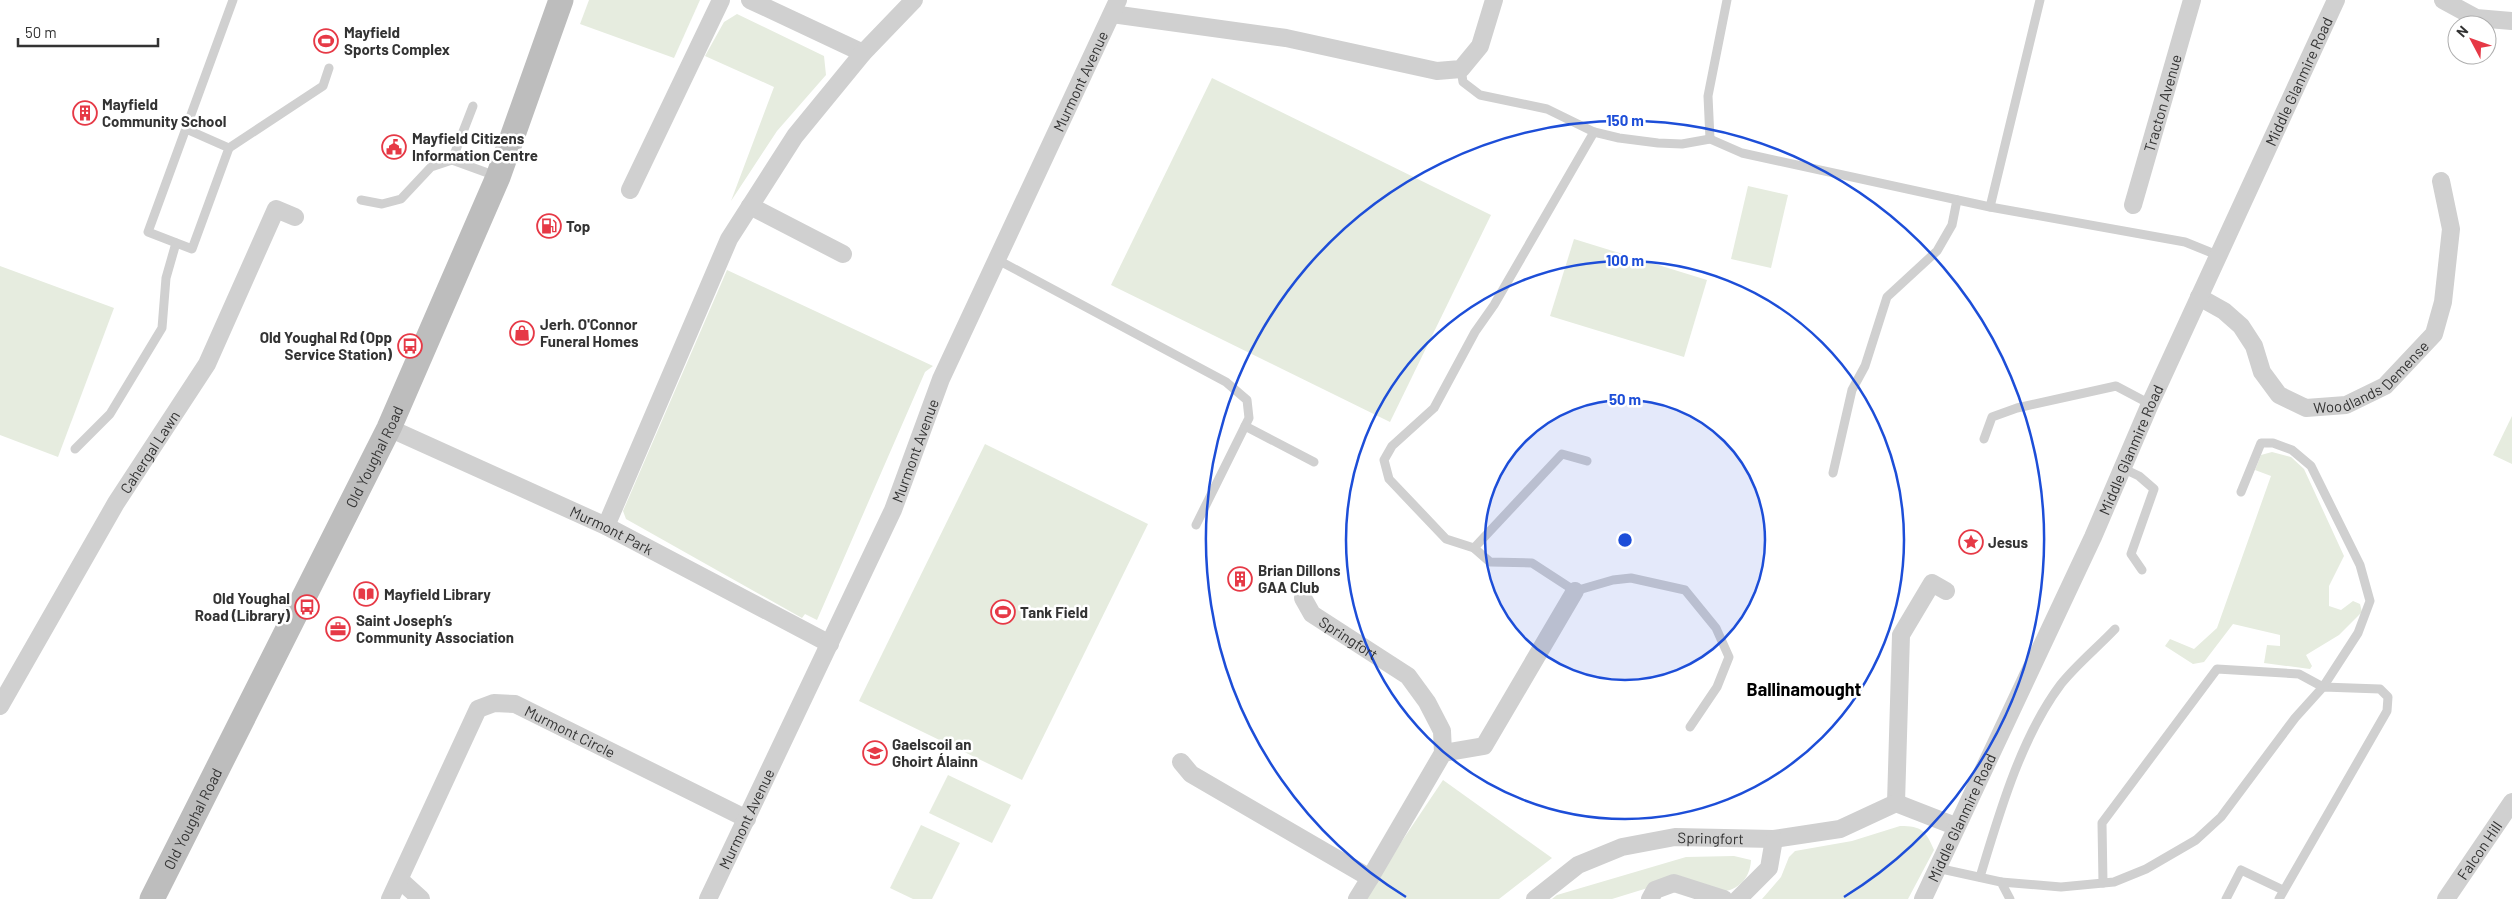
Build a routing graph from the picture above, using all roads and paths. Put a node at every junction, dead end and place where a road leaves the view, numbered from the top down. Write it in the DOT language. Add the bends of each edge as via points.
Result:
graph roads {
  1 [pos="232,0"];
  2 [pos="561,0"];
  3 [pos="721,0"];
  4 [pos="750,0"];
  5 [pos="914,0"];
  6 [pos="1494,0"];
  7 [pos="1727,0"];
  8 [pos="2040,0"];
  9 [pos="2192,0"];
  10 [pos="2336,0"];
  11 [pos="2442,0"];
  12 [pos="1115,7"];
  13 [pos="2512,21"];
  14 [pos="863,53"];
  15 [pos="329,68"];
  16 [pos="1461,70"];
  17 [pos="473,106"];
  18 [pos="186,129"];
  19 [pos="1594,132"];
  20 [pos="1710,139"];
  21 [pos="229,148"];
  22 [pos="452,160"];
  23 [pos="498,177"];
  24 [pos="2441,181"];
  25 [pos="630,190"];
  26 [pos="361,200"];
  27 [pos="1957,200"];
  28 [pos="2133,205"];
  29 [pos="750,206"];
  30 [pos="1990,207"];
  31 [pos="295,218"];
  32 [pos="176,243"];
  33 [pos="843,254"];
  34 [pos="2217,255"];
  35 [pos="996,259"];
  36 [pos="2199,297"];
  37 [pos="2150,404"];
  38 [pos="1245,426"];
  39 [pos="389,428"];
  40 [pos="1984,439"];
  41 [pos="76,449"];
  42 [pos="1587,461"];
  43 [pos="1314,462"];
  44 [pos="2122,468"];
  45 [pos="1833,473"];
  46 [pos="2241,492"];
  47 [pos="1196,525"];
  48 [pos="606,526"];
  49 [pos="1474,548"];
  50 [pos="2142,570"];
  51 [pos="1575,591"];
  52 [pos="1946,591"];
  53 [pos="1303,598"];
  54 [pos="2115,629"];
  55 [pos="830,644"];
  56 [pos="2323,687"];
  57 [pos="0,706"];
  58 [pos="1690,727"];
  59 [pos="1444,753"];
  60 [pos="1181,762"];
  61 [pos="2512,802"];
  62 [pos="1896,803"];
  63 [pos="747,819"];
  64 [pos="1955,826"];
  65 [pos="1774,839"];
  66 [pos="1937,868"];
  67 [pos="1980,877"];
  68 [pos="1370,878"];
  69 [pos="400,880"];
  70 [pos="2001,882"];
  71 [pos="2103,883"];
  72 [pos="2283,890"];
  73 [pos="152,899"];
  74 [pos="390,899"];
  75 [pos="421,899"];
  76 [pos="708,899"];
  77 [pos="1358,899"];
  78 [pos="1535,899"];
  79 [pos="1650,899"];
  80 [pos="1724,899"];
  81 [pos="1738,899"];
  82 [pos="1922,899"];
  83 [pos="2010,899"];
  84 [pos="2226,899"];
  85 [pos="2278,899"];
  86 [pos="2446,899"];
  1 -- 18 [label="lane"];
  2 -- 23 [label="street, Old Youghal Road"];
  3 -- 25 [label="street"];
  4 -- 14 [label="street"];
  5 -- 14 [label="street"];
  6 -- 16 [label="street" via="1480,46"];
  7 -- 20 [label="lane" via="1708,96"];
  8 -- 30 [label="lane"];
  9 -- 28 [label="street, Tracton Avenue"];
  10 -- 34 [label="street, Middle Glanmire Road"];
  11 -- 13 [label="street" via="2476,18"];
  12 -- 16 [label="street" via="1286,38 1437,71"];
  12 -- 35 [label="street, Murmont Avenue"];
  14 -- 29 [label="street" via="794,136"];
  15 -- 21 [label="lane" via="323,86"];
  16 -- 19 [label="lane" via="1463,82 1480,95 1547,109"];
  17 -- 22 [label="lane"];
  18 -- 21 [label="lane"];
  18 -- 32 [label="lane" via="148,232"];
  19 -- 20 [label="lane" via="1658,143 1682,144"];
  19 -- 49 [label="lane" via="1494,305 1475,332 1434,408 1392,446 1384,460 1390,479 1446,539"];
  20 -- 27 [label="lane" via="1742,153"];
  21 -- 32 [label="lane" via="192,249"];
  22 -- 23 [label="lane"];
  22 -- 26 [label="lane" via="431,167 401,199 382,204"];
  23 -- 39 [label="street, Old Youghal Road"];
  24 -- 36 [label="street, Woodlands Demense" via="2451,229 2443,302 2434,334 2385,386 2346,405 2306,408 2280,395 2262,372 2254,346 2241,326 2224,311"];
  27 -- 30 [label="lane"];
  27 -- 45 [label="lane" via="1952,224 1937,251 1887,296 1865,366 1852,390"];
  29 -- 33 [label="street"];
  29 -- 48 [label="street" via="729,239"];
  30 -- 34 [label="lane" via="2185,242"];
  31 -- 57 [label="street, Cahergal Lawn" via="276,209 207,364 116,503"];
  32 -- 41 [label="lane" via="166,278 162,328 110,414"];
  34 -- 36 [label="street, Middle Glanmire Road"];
  35 -- 38 [label="lane" via="1226,382 1247,400 1249,418"];
  35 -- 55 [label="street, Murmont Avenue" via="941,379 893,510"];
  36 -- 37 [label="street, Middle Glanmire Road"];
  37 -- 40 [label="lane" via="2116,386 2017,408 1992,417"];
  37 -- 44 [label="street, Middle Glanmire Road"];
  38 -- 43 [label="lane"];
  38 -- 47 [label="lane"];
  39 -- 48 [label="street, Murmont Park"];
  39 -- 73 [label="street, Old Youghal Road"];
  42 -- 49 [label="lane" via="1562,454"];
  44 -- 50 [label="lane" via="2139,476 2154,489 2131,554"];
  44 -- 64 [label="street, Middle Glanmire Road" via="2093,537"];
  46 -- 56 [label="lane" via="2261,443 2273,442 2292,450 2311,466 2360,565 2370,601 2358,633"];
  48 -- 55 [label="street, Murmont Park"];
  49 -- 51 [label="lane" via="1490,562 1532,563"];
  51 -- 58 [label="lane" via="1631,578 1685,590 1716,628 1729,656 1717,687"];
  51 -- 59 [label="street" via="1484,746"];
  52 -- 62 [label="street" via="1932,583 1901,635"];
  53 -- 59 [label="street, Springfort" via="1312,614 1408,676 1442,731"];
  54 -- 67 [label="lane" via="2062,684 2035,729 2002,803"];
  55 -- 63 [label="street, Murmont Avenue"];
  56 -- 71 [label="lane" via="2295,718 2221,817 2196,840 2146,870"];
  56 -- 71 [label="lane" via="2299,674 2217,668 2102,823"];
  56 -- 72 [label="lane" via="2380,689 2388,697 2387,711"];
  59 -- 68 [label="street"];
  60 -- 68 [label="street" via="1191,774"];
  61 -- 86 [label="street, Falcon Hill"];
  62 -- 64 [label="street"];
  62 -- 65 [label="street, Springfort" via="1840,829"];
  63 -- 69 [label="street, Murmont Circle" via="515,704 494,703 478,709"];
  63 -- 76 [label="street, Murmont Avenue"];
  64 -- 66 [label="street, Middle Glanmire Road"];
  65 -- 78 [label="street, Springfort" via="1675,837 1622,847 1578,865"];
  65 -- 81 [label="street" via="1769,868"];
  66 -- 67 [label="lane"];
  66 -- 82 [label="street, Middle Glanmire Road"];
  67 -- 70 [label="lane"];
  68 -- 77 [label="street"];
  69 -- 74 [label="street, Murmont Circle"];
  69 -- 75 [label="street"];
  70 -- 71 [label="lane" via="2061,887"];
  70 -- 83 [label="lane"];
  72 -- 84 [label="lane" via="2241,870"];
  72 -- 85 [label="lane"];
  79 -- 80 [label="street" via="1654,890 1674,883"];
}
